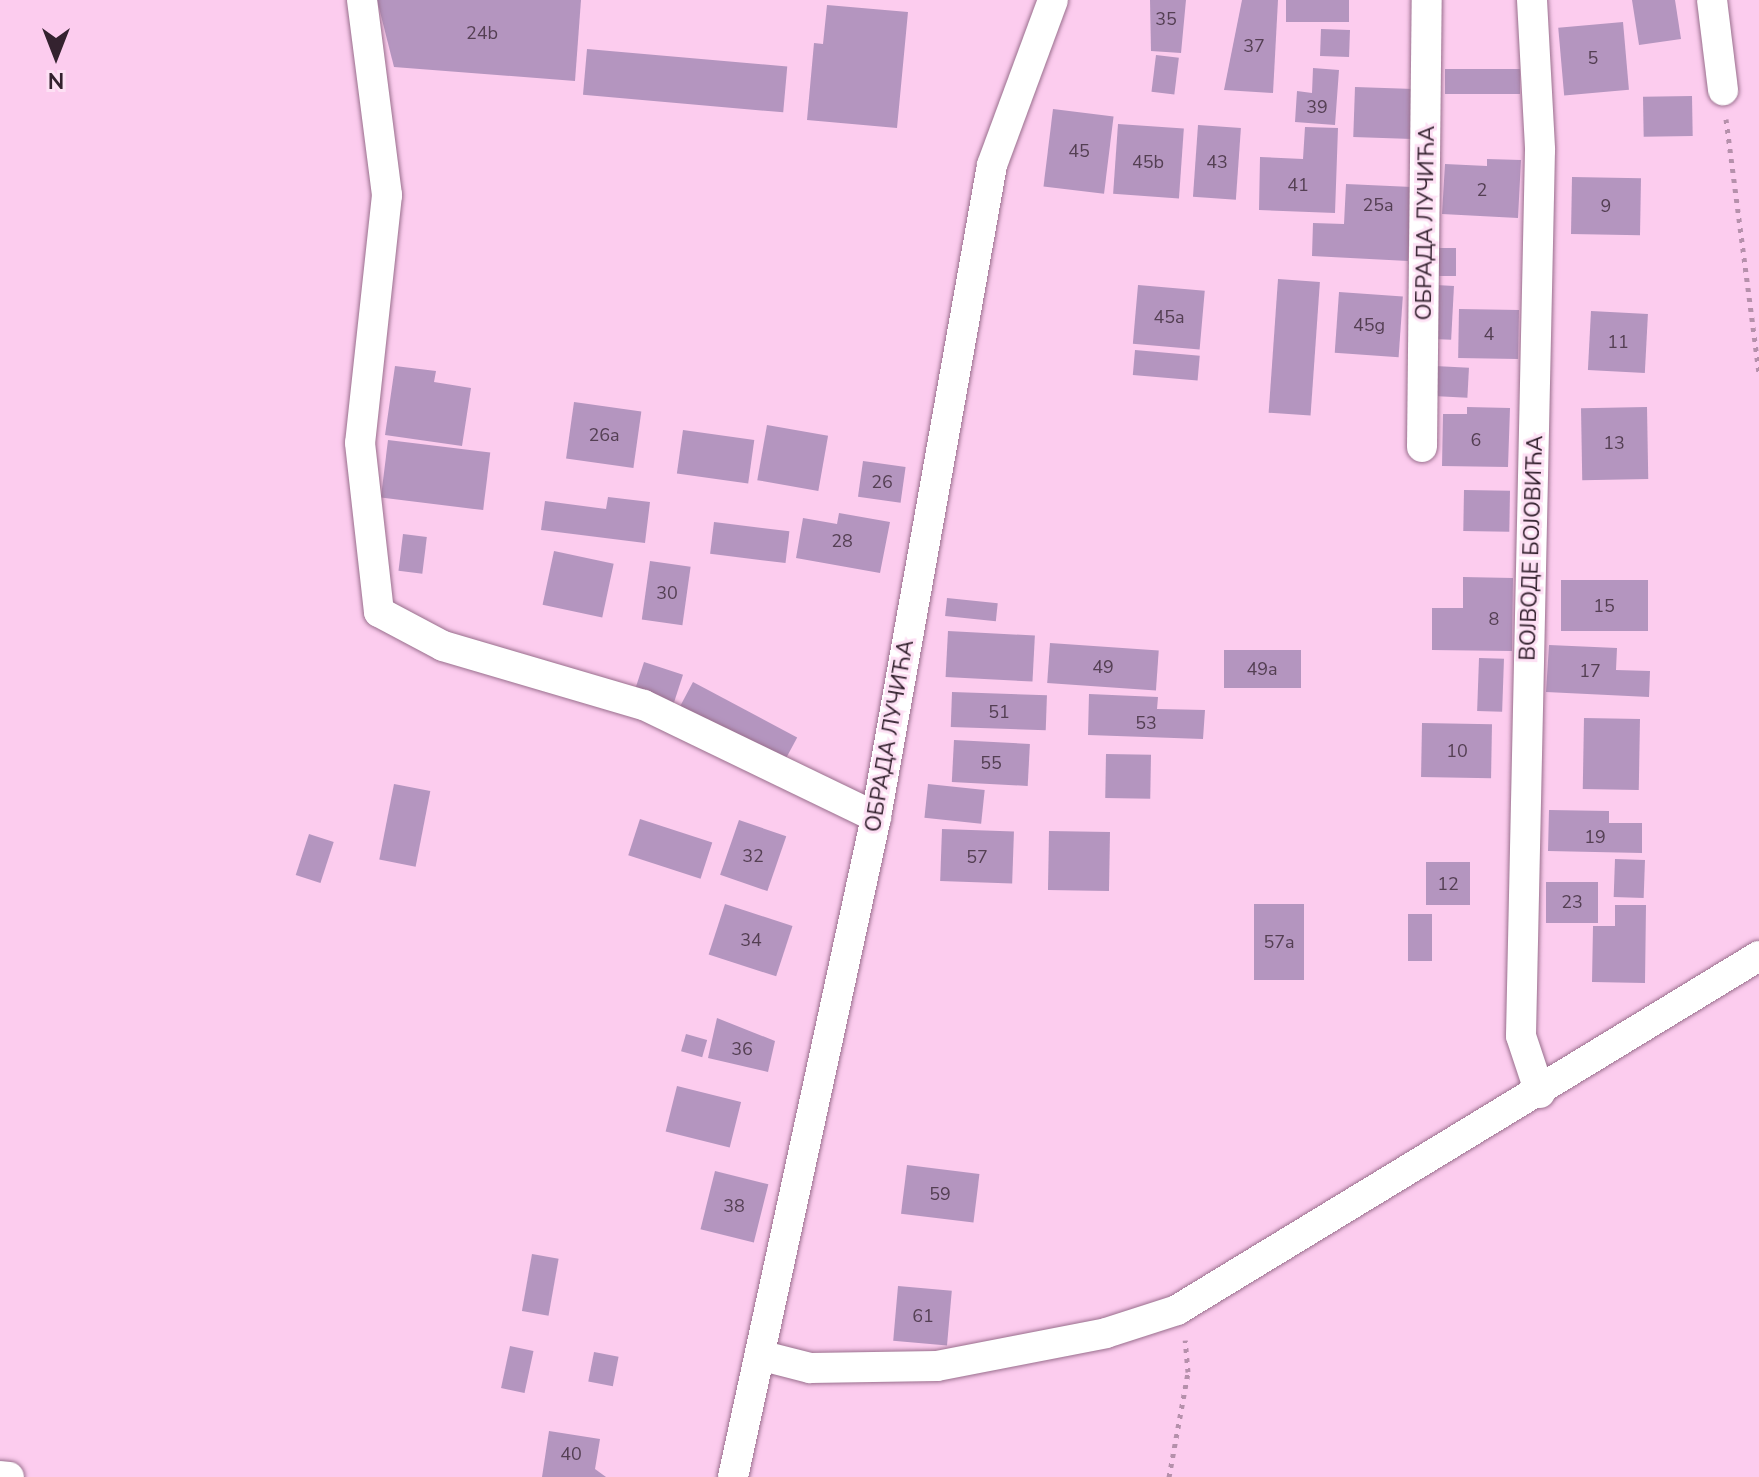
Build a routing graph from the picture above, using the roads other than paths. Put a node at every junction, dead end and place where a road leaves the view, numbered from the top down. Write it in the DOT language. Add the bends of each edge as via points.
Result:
graph roads {
  1 [pos="362,0"];
  2 [pos="1053,0"];
  3 [pos="1427,0"];
  4 [pos="1532,0"];
  5 [pos="1712,0"];
  6 [pos="1723,90"];
  7 [pos="1422,447"];
  8 [pos="876,817"];
  9 [pos="1759,956"];
  10 [pos="1540,1093"];
  11 [pos="763,1356"];
  12 [pos="0,1476"];
  13 [pos="9,1477"];
  14 [pos="733,1477"];
  1 -- 8 [label="street" via="387,195 360,443 379,612 443,646 644,705"];
  2 -- 8 [label="street, ОБРАДА ЛУЧИЋА" via="992,165"];
  3 -- 7 [label="street, ОБРАДА ЛУЧИЋА"];
  4 -- 10 [label="street, ВОЈВОДЕ БОЈОВИЋА" via="1540,150 1521,1036"];
  5 -- 6 [label="street"];
  8 -- 11 [label="street, ОБРАДА ЛУЧИЋА"];
  9 -- 10 [label="street"];
  10 -- 11 [label="street" via="1177,1310 1106,1333 937,1366 810,1368"];
  11 -- 14 [label="street, ОБРАДА ЛУЧИЋА"];
  12 -- 13 [label="street"];
}
